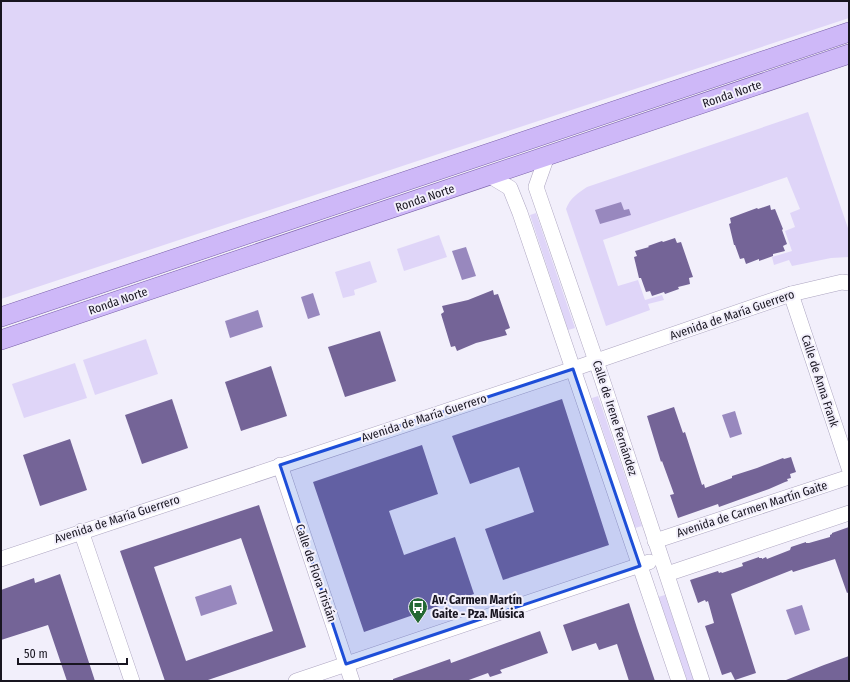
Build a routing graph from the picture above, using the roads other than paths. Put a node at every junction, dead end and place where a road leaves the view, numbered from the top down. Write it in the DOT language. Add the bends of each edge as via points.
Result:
graph roads {
  1 [pos="849,32"];
  2 [pos="849,54"];
  3 [pos="547,156"];
  4 [pos="490,176"];
  5 [pos="849,283"];
  6 [pos="791,294"];
  7 [pos="1,317"];
  8 [pos="1,340"];
  9 [pos="596,361"];
  10 [pos="573,369"];
  11 [pos="280,465"];
  12 [pos="849,468"];
  13 [pos="849,477"];
  14 [pos="849,513"];
  15 [pos="81,531"];
  16 [pos="655,541"];
  17 [pos="661,558"];
  18 [pos="1,559"];
  19 [pos="640,566"];
  20 [pos="667,574"];
  21 [pos="346,664"];
  22 [pos="132,681"];
  23 [pos="296,681"];
  24 [pos="352,681"];
  25 [pos="679,681"];
  26 [pos="702,681"];
  1 -- 7 [label="main road, Ronda Norte"];
  2 -- 3 [label="main road, Ronda Norte"];
  3 -- 4 [label="main road, Ronda Norte"];
  3 -- 9 [label="street, Calle de Irene Fernández" via="536,187"];
  4 -- 8 [label="main road, Ronda Norte"];
  4 -- 10 [label="street, Calle de Irene Fernández" via="510,188"];
  5 -- 6 [label="street, Avenida de María Guerrero" via="842,282"];
  6 -- 9 [label="street, Avenida de María Guerrero"];
  6 -- 12 [label="street, Calle de Anna Frank"];
  9 -- 10 [label="street, Avenida de María Guerrero"];
  9 -- 16 [label="street, Calle de Irene Fernández"];
  10 -- 11 [label="street, Avenida de María Guerrero"];
  10 -- 19 [label="street, Calle de Irene Fernández"];
  11 -- 15 [label="street, Avenida de María Guerrero"];
  11 -- 21 [label="street, Calle de Flora Tristán"];
  13 -- 16 [label="street, Avenida de Carmen Martín Gaite"];
  14 -- 20 [label="street"];
  15 -- 18 [label="street, Avenida de María Guerrero"];
  15 -- 22 [label="street"];
  16 -- 17 [label="street, Calle de Irene Fernández"];
  17 -- 19 [label="street"];
  17 -- 20 [label="street, Calle de Irene Fernández"];
  19 -- 21 [label="street"];
  19 -- 25 [label="street, Calle de Irene Fernández"];
  20 -- 26 [label="street, Calle de Irene Fernández"];
  21 -- 23 [label="street"];
  21 -- 24 [label="street, Calle de Flora Tristán"];
}
